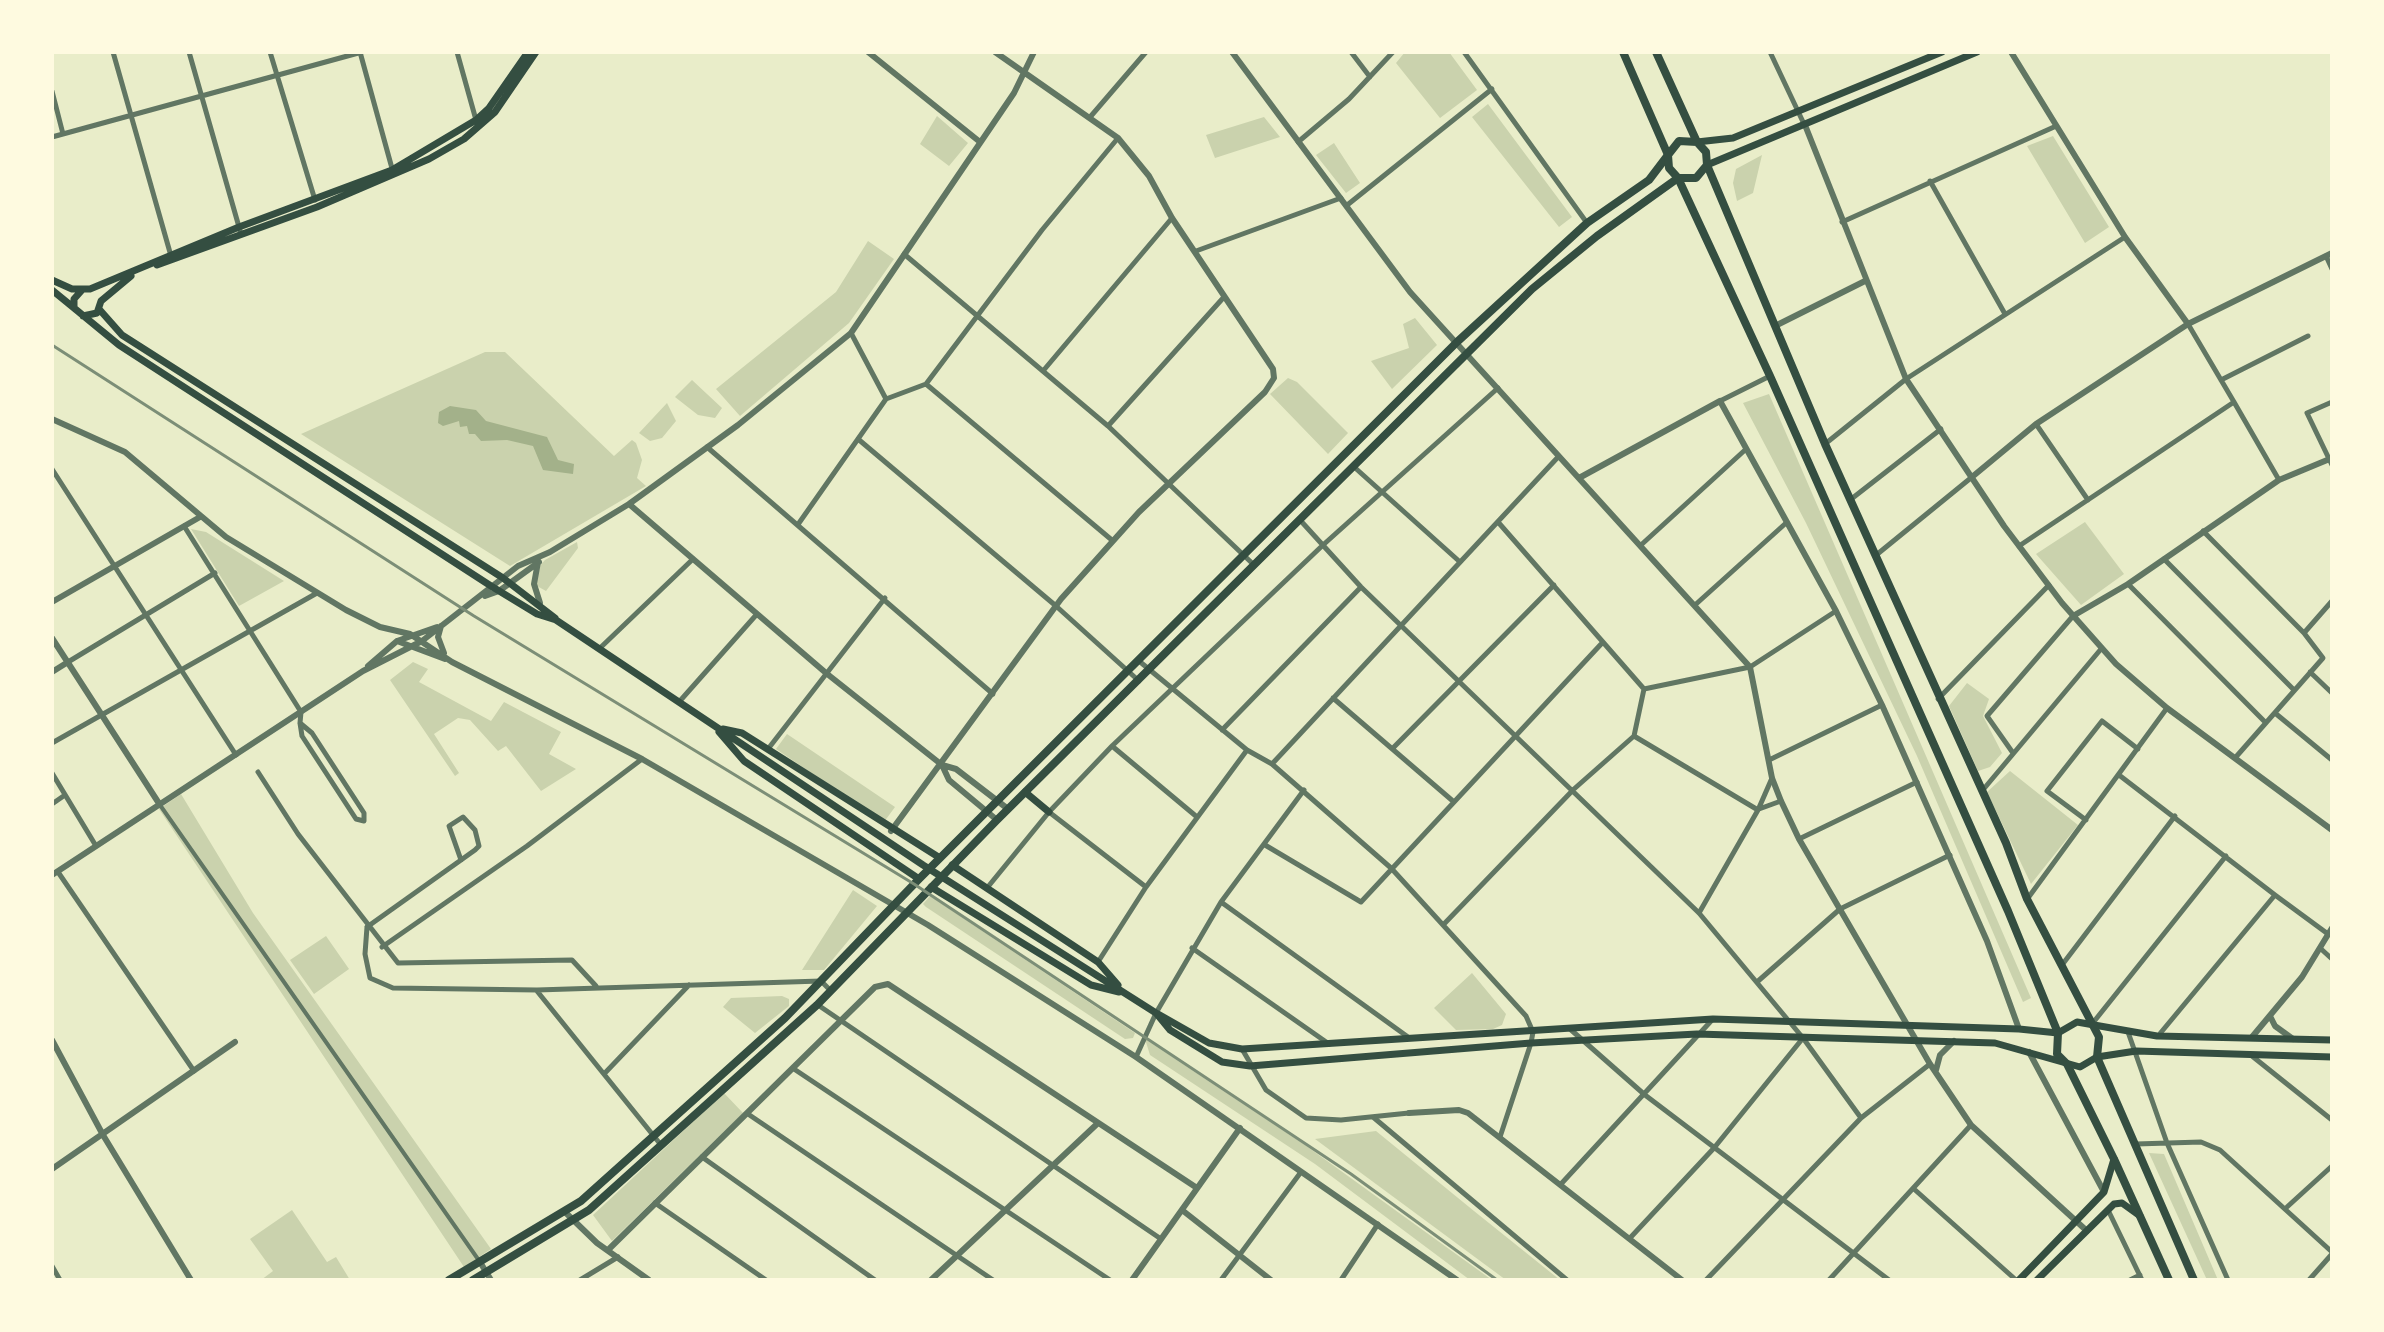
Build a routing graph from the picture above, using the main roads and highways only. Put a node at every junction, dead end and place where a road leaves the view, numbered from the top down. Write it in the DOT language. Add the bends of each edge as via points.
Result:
graph roads {
  1 [pos="528,52"];
  2 [pos="536,52"];
  3 [pos="1623,52"];
  4 [pos="1656,52"];
  5 [pos="1942,52"];
  6 [pos="1977,52"];
  7 [pos="477,124"];
  8 [pos="1697,142"];
  9 [pos="1668,155"];
  10 [pos="1707,165"];
  11 [pos="1678,178"];
  12 [pos="171,258"];
  13 [pos="52,280"];
  14 [pos="86,289"];
  15 [pos="52,290"];
  16 [pos="100,305"];
  17 [pos="78,312"];
  18 [pos="556,620"];
  19 [pos="715,727"];
  20 [pos="1025,792"];
  21 [pos="1049,812"];
  22 [pos="940,858"];
  23 [pos="952,865"];
  24 [pos="919,879"];
  25 [pos="931,887"];
  26 [pos="1125,993"];
  27 [pos="1156,1013"];
  28 [pos="2091,1026"];
  29 [pos="2058,1033"];
  30 [pos="2332,1040"];
  31 [pos="2097,1057"];
  32 [pos="2332,1057"];
  33 [pos="2067,1064"];
  34 [pos="2114,1159"];
  35 [pos="2142,1218"];
  36 [pos="489,1276"];
  37 [pos="449,1280"];
  38 [pos="473,1280"];
  39 [pos="2018,1280"];
  40 [pos="2037,1280"];
  41 [pos="2169,1280"];
  42 [pos="2194,1280"];
  1 -- 7 [label="main road"];
  2 -- 7 [label="main road" via="495,112"];
  3 -- 9 [label="main road"];
  4 -- 8 [label="main road"];
  5 -- 8 [label="main road" via="1733,138"];
  6 -- 10 [label="main road"];
  7 -- 12 [label="main road" via="394,174"];
  8 -- 9 [label="main road" via="1679,141"];
  8 -- 10 [label="main road" via="1706,152"];
  9 -- 11 [label="main road" via="1669,168"];
  9 -- 22 [label="main road" via="1649,180 1587,223 1515,285"];
  10 -- 11 [label="main road" via="1696,178"];
  10 -- 28 [label="main road" via="1874,557 2027,899"];
  11 -- 20 [label="main road" via="1569,258 1465,353"];
  11 -- 29 [label="main road"];
  12 -- 14 [label="main road"];
  12 -- 16 [label="main road" via="127,278"];
  13 -- 14 [label="main road"];
  14 -- 16 [label="main road"];
  14 -- 17 [label="main road" via="75,295"];
  15 -- 17 [label="main road"];
  16 -- 17 [label="main road" via="93,315"];
  16 -- 18 [label="main road" via="122,335 511,583"];
  17 -- 18 [label="main road" via="119,345 491,586"];
  18 -- 19 [label="main road"];
  19 -- 22 [label="main road" via="742,733"];
  19 -- 24 [label="main road" via="744,761"];
  19 -- 26 [label="main road"];
  20 -- 21 [label="main road"];
  20 -- 23 [label="main road"];
  22 -- 24 [label="main road"];
  23 -- 25 [label="main road"];
  23 -- 26 [label="main road" via="1098,962"];
  24 -- 37 [label="main road" via="785,1018 565,1212"];
  25 -- 26 [label="main road" via="1091,985"];
  25 -- 36 [label="main road" via="817,1005 662,1145 575,1221"];
  26 -- 27 [label="main road"];
  27 -- 29 [label="main road" via="1209,1043 1242,1049 1713,1019"];
  27 -- 33 [label="main road" via="1170,1030 1222,1062 1250,1066 1697,1034 1995,1043"];
  28 -- 29 [label="main road" via="2077,1022"];
  28 -- 30 [label="main road" via="2157,1036"];
  28 -- 31 [label="main road" via="2100,1044"];
  29 -- 33 [label="main road" via="2055,1047"];
  31 -- 32 [label="main road" via="2136,1051"];
  31 -- 33 [label="main road" via="2080,1067"];
  31 -- 42 [label="main road"];
  33 -- 34 [label="main road"];
  34 -- 35 [label="main road"];
  34 -- 39 [label="main road" via="2104,1192"];
  35 -- 40 [label="main road" via="2122,1203 2108,1209"];
  35 -- 41 [label="main road"];
  36 -- 38 [label="main road"];
}
